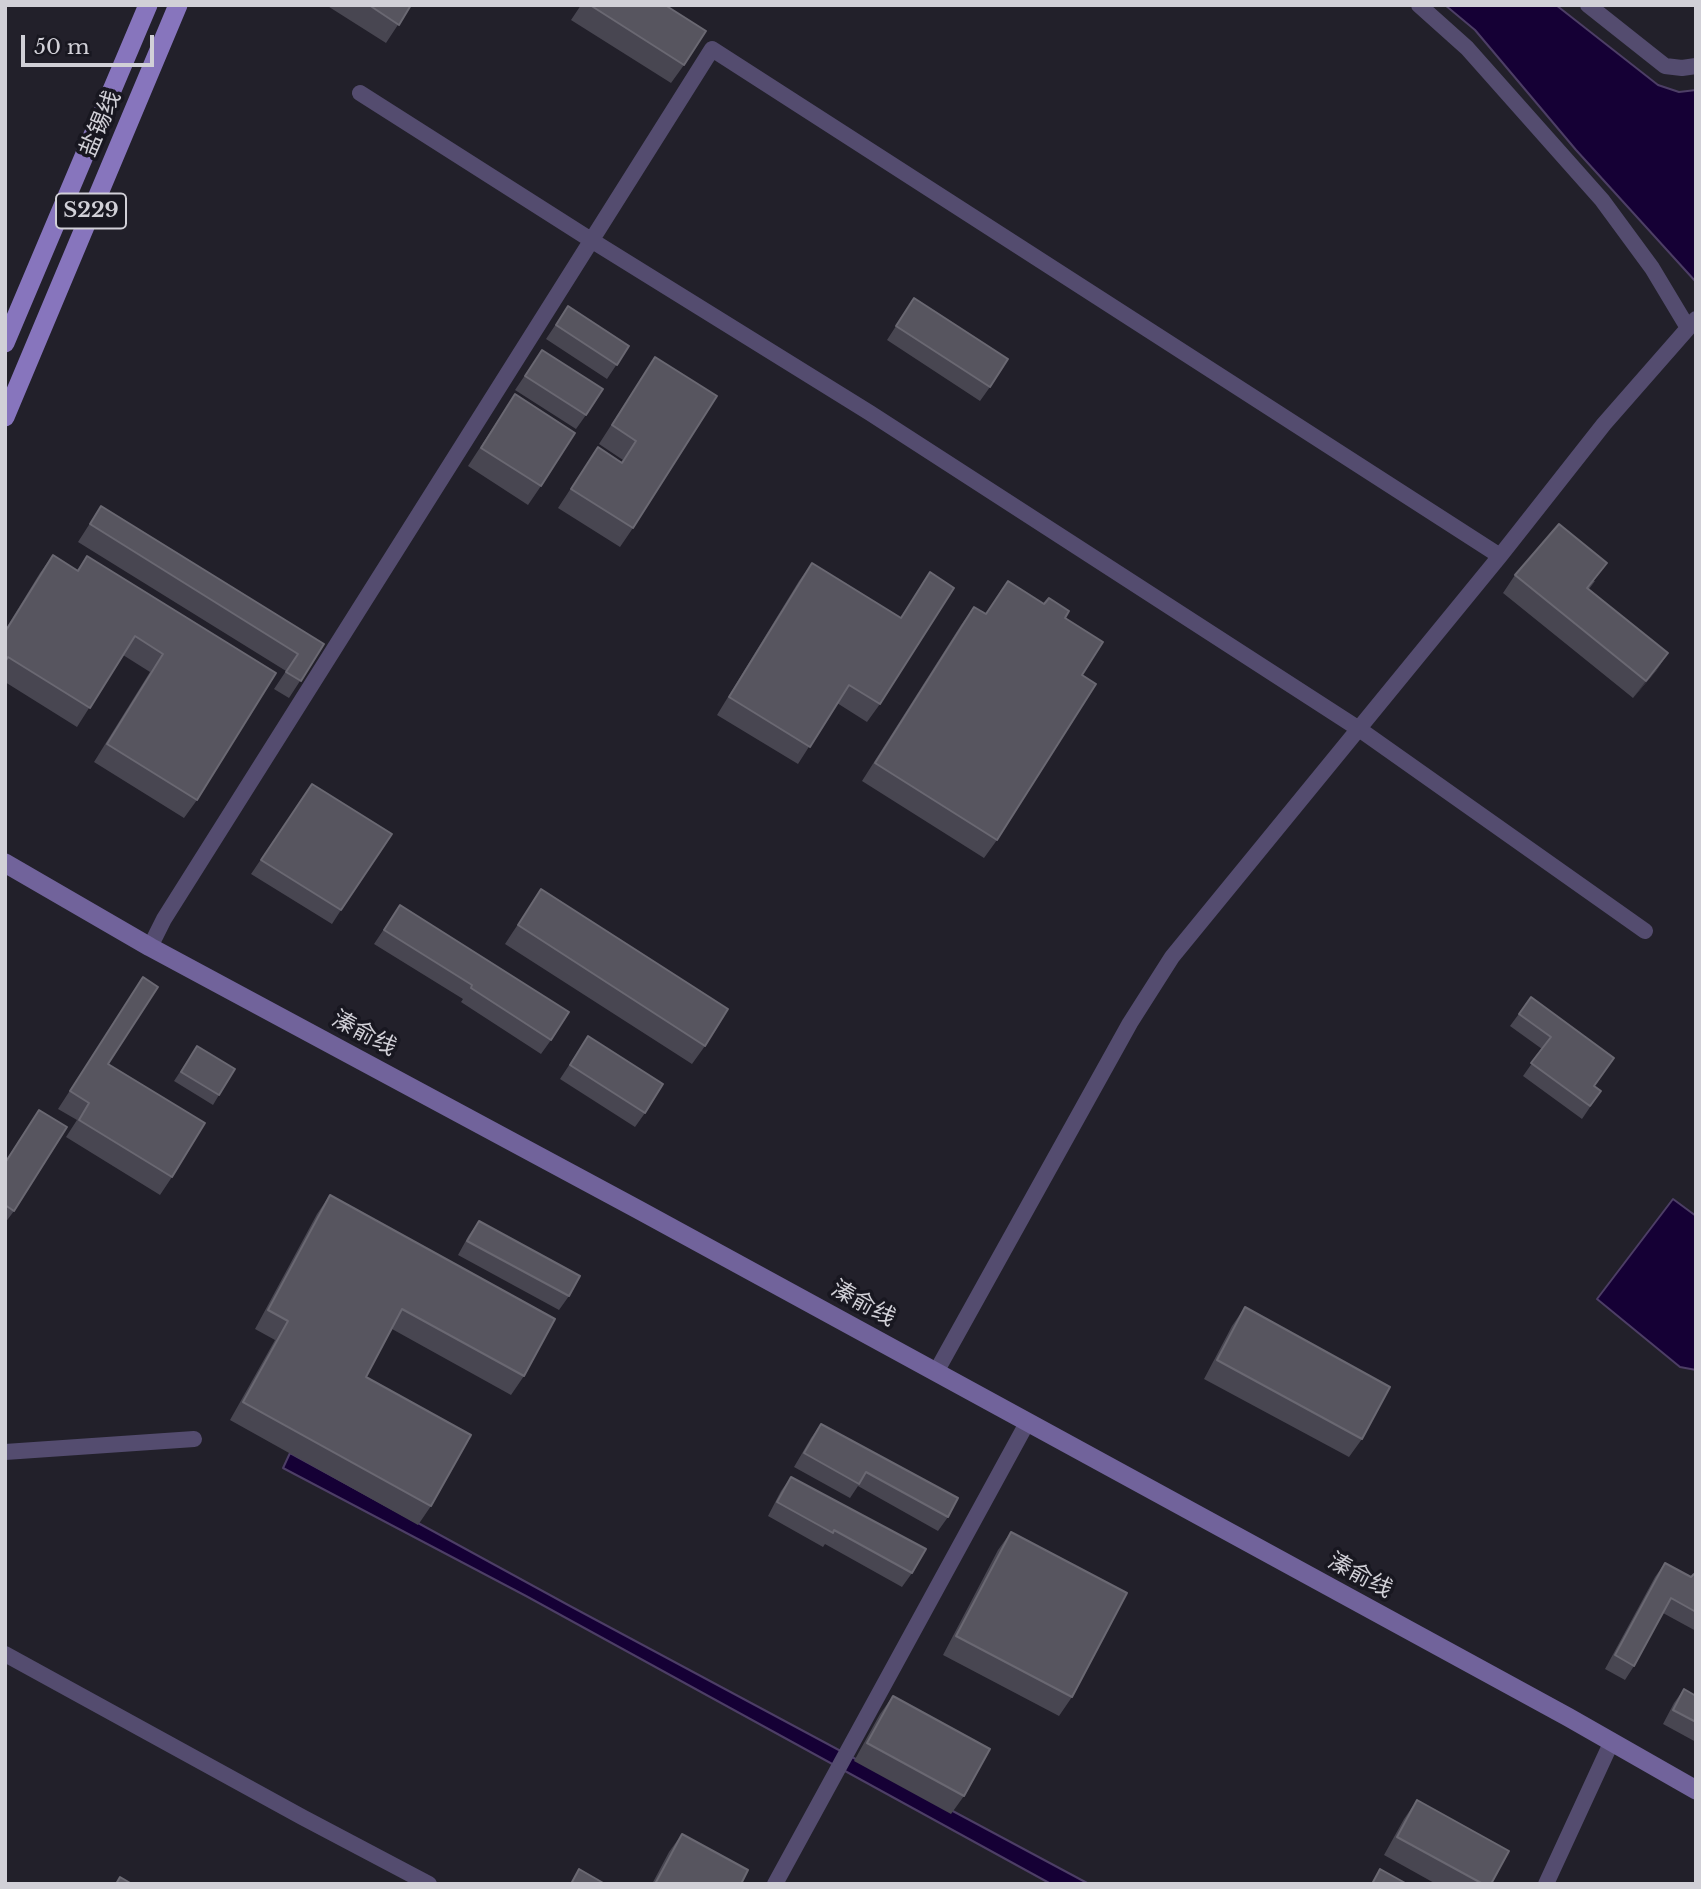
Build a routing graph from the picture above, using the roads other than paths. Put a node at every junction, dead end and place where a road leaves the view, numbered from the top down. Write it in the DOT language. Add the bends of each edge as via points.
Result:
graph roads {
  1 [pos="148,5"];
  2 [pos="178,5"];
  3 [pos="1419,5"];
  4 [pos="1588,5"];
  5 [pos="1696,66"];
  6 [pos="360,93"];
  7 [pos="591,240"];
  8 [pos="1692,323"];
  9 [pos="5,343"];
  10 [pos="5,416"];
  11 [pos="1500,556"];
  12 [pos="1359,729"];
  13 [pos="5,863"];
  14 [pos="1645,931"];
  15 [pos="150,947"];
  16 [pos="936,1372"];
  17 [pos="1027,1423"];
  18 [pos="194,1439"];
  19 [pos="5,1452"];
  20 [pos="5,1654"];
  21 [pos="1612,1741"];
  22 [pos="1696,1790"];
  23 [pos="429,1884"];
  24 [pos="775,1884"];
  25 [pos="1546,1884"];
  1 -- 9 [label="main road, 盐锡线 / S229"];
  2 -- 10 [label="main road, 盐锡线 / S229"];
  3 -- 8 [label="street" via="1467,48 1602,200"];
  4 -- 5 [label="street" via="1665,66"];
  6 -- 7 [label="street"];
  7 -- 11 [label="street" via="712,49"];
  7 -- 12 [label="street" via="870,413"];
  7 -- 15 [label="street"];
  8 -- 11 [label="street" via="1604,424"];
  11 -- 12 [label="street"];
  12 -- 14 [label="street"];
  12 -- 16 [label="street" via="1172,957 1130,1023"];
  13 -- 15 [label="main road, 溱俞线"];
  15 -- 16 [label="main road, 溱俞线"];
  16 -- 17 [label="main road, 溱俞线"];
  17 -- 21 [label="main road, 溱俞线"];
  17 -- 24 [label="street"];
  18 -- 19 [label="street"];
  20 -- 23 [label="street"];
  21 -- 22 [label="main road, 溱俞线"];
  21 -- 25 [label="street"];
}
